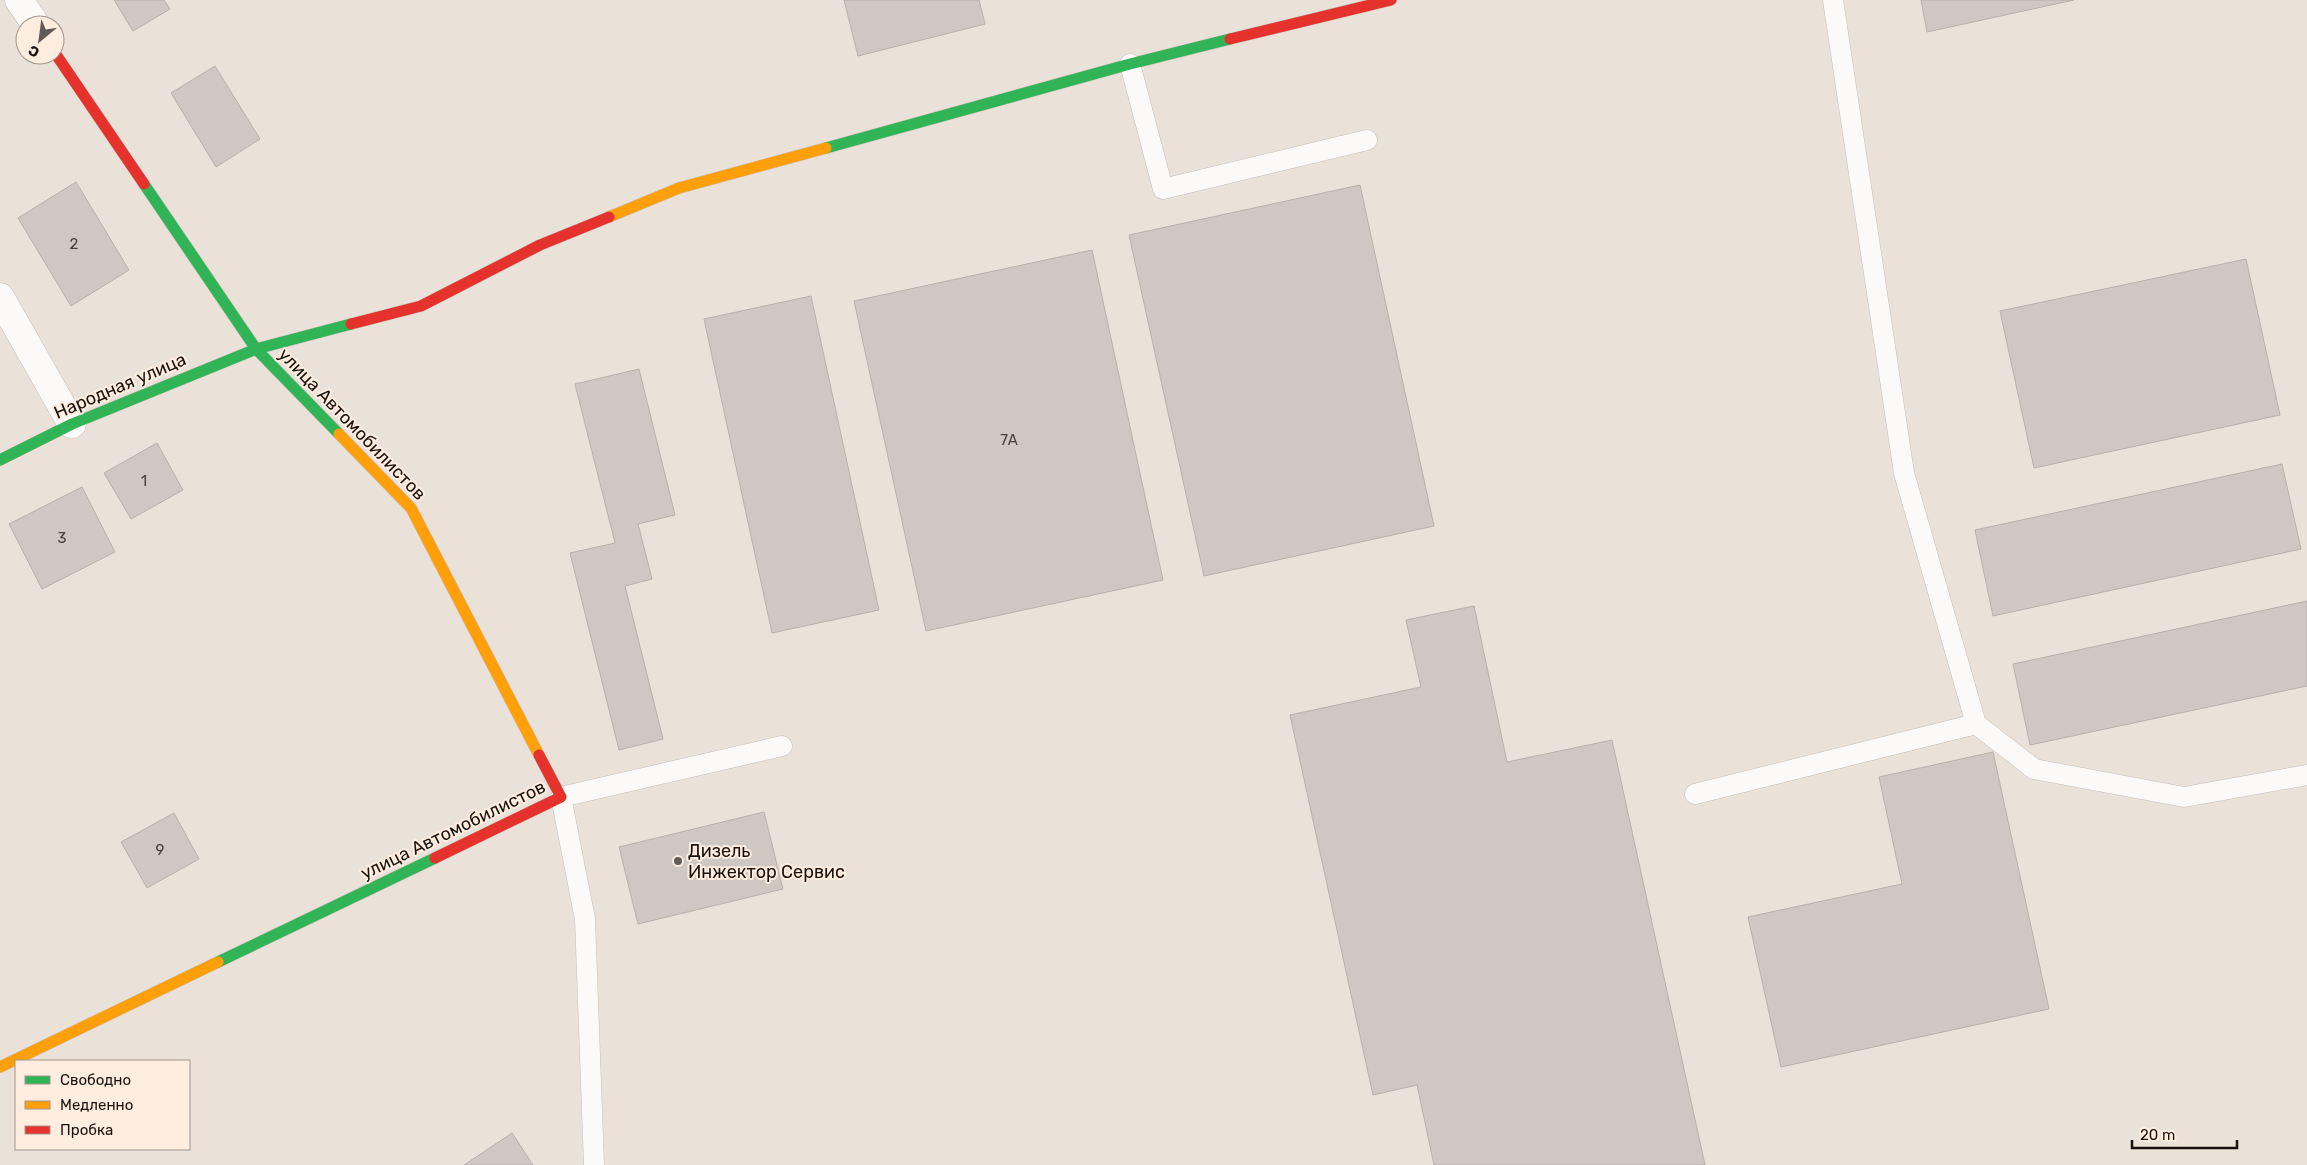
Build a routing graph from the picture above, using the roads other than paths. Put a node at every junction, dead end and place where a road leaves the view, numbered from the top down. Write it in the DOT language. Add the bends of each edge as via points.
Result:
graph roads {
  1 [pos="19,0"];
  2 [pos="1391,0"];
  3 [pos="1833,0"];
  4 [pos="29,15"];
  5 [pos="1130,64"];
  6 [pos="63,65"];
  7 [pos="1367,140"];
  8 [pos="0,297"];
  9 [pos="256,348"];
  10 [pos="72,424"];
  11 [pos="0,460"];
  12 [pos="1976,724"];
  13 [pos="782,746"];
  14 [pos="2307,775"];
  15 [pos="1695,794"];
  16 [pos="561,797"];
  17 [pos="0,1067"];
  18 [pos="594,1165"];
  1 -- 4 [label="street"];
  2 -- 5 [label="street, Народная улица"];
  3 -- 12 [label="lane" via="1904,473"];
  5 -- 7 [label="lane" via="1163,189"];
  5 -- 9 [label="street, Народная улица" via="678,188 540,245 421,306"];
  6 -- 9 [label="street, улица Автомобилистов"];
  8 -- 10 [label="street"];
  9 -- 10 [label="street, Народная улица"];
  9 -- 16 [label="street, улица Автомобилистов" via="411,508"];
  10 -- 11 [label="street, Народная улица"];
  12 -- 14 [label="lane" via="2034,769 2184,797"];
  12 -- 15 [label="lane"];
  13 -- 16 [label="lane"];
  16 -- 17 [label="street, улица Автомобилистов"];
  16 -- 18 [label="lane" via="585,919"];
}
